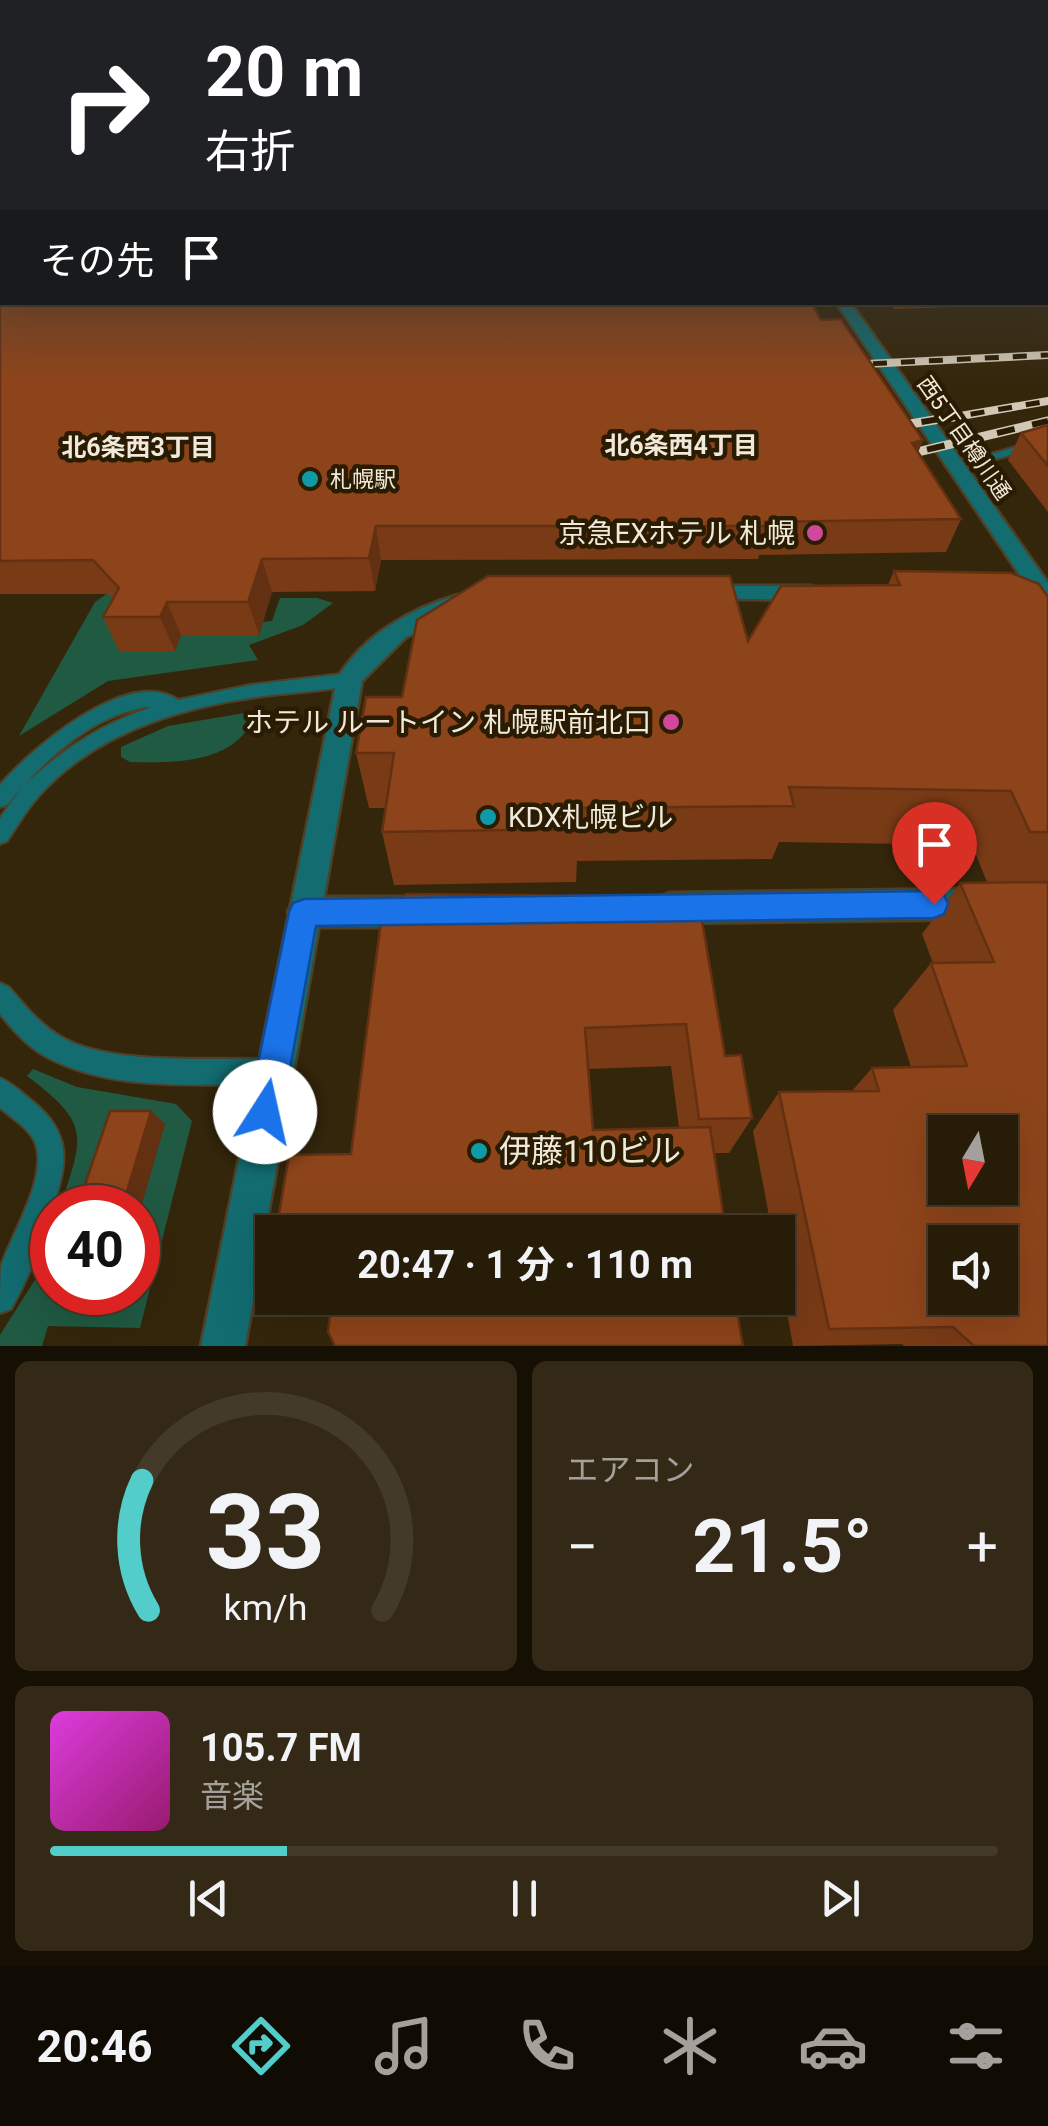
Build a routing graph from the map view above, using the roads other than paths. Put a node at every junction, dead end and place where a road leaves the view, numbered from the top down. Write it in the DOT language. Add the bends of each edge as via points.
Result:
graph roads {
  1 [pos="844,305"];
  2 [pos="1048,442"];
  3 [pos="991,456"];
  4 [pos="835,592"];
  5 [pos="1006,592"];
  6 [pos="679,593"];
  7 [pos="1046,594"];
  8 [pos="493,596"];
  9 [pos="350,679"];
  10 [pos="180,705"];
  11 [pos="0,800"];
  12 [pos="0,835"];
  13 [pos="1048,903"];
  14 [pos="638,909"];
  15 [pos="462,911"];
  16 [pos="304,912"];
  17 [pos="0,995"];
  18 [pos="272,1072"];
  19 [pos="0,1090"];
  20 [pos="0,1298"];
  21 [pos="223,1346"];
  1 -- 7 [label="street, 西5丁目樽川通" via="852,329"];
  2 -- 3 [label="lane"];
  4 -- 6 [label="street"];
  5 -- 7 [label="street"];
  8 -- 9 [label="street" via="436,609 398,628 374,646"];
  9 -- 10 [label="lane"];
  9 -- 16 [label="street"];
  10 -- 11 [label="lane" via="156,699 105,713 52,747"];
  10 -- 12 [label="lane" via="121,723 79,748 32,789"];
  13 -- 14 [label="street"];
  15 -- 16 [label="street"];
  16 -- 18 [label="street"];
  17 -- 18 [label="lane" via="21,1022 58,1050 114,1064"];
  18 -- 21 [label="street"];
  19 -- 20 [label="lane" via="40,1126 52,1164"];
}
